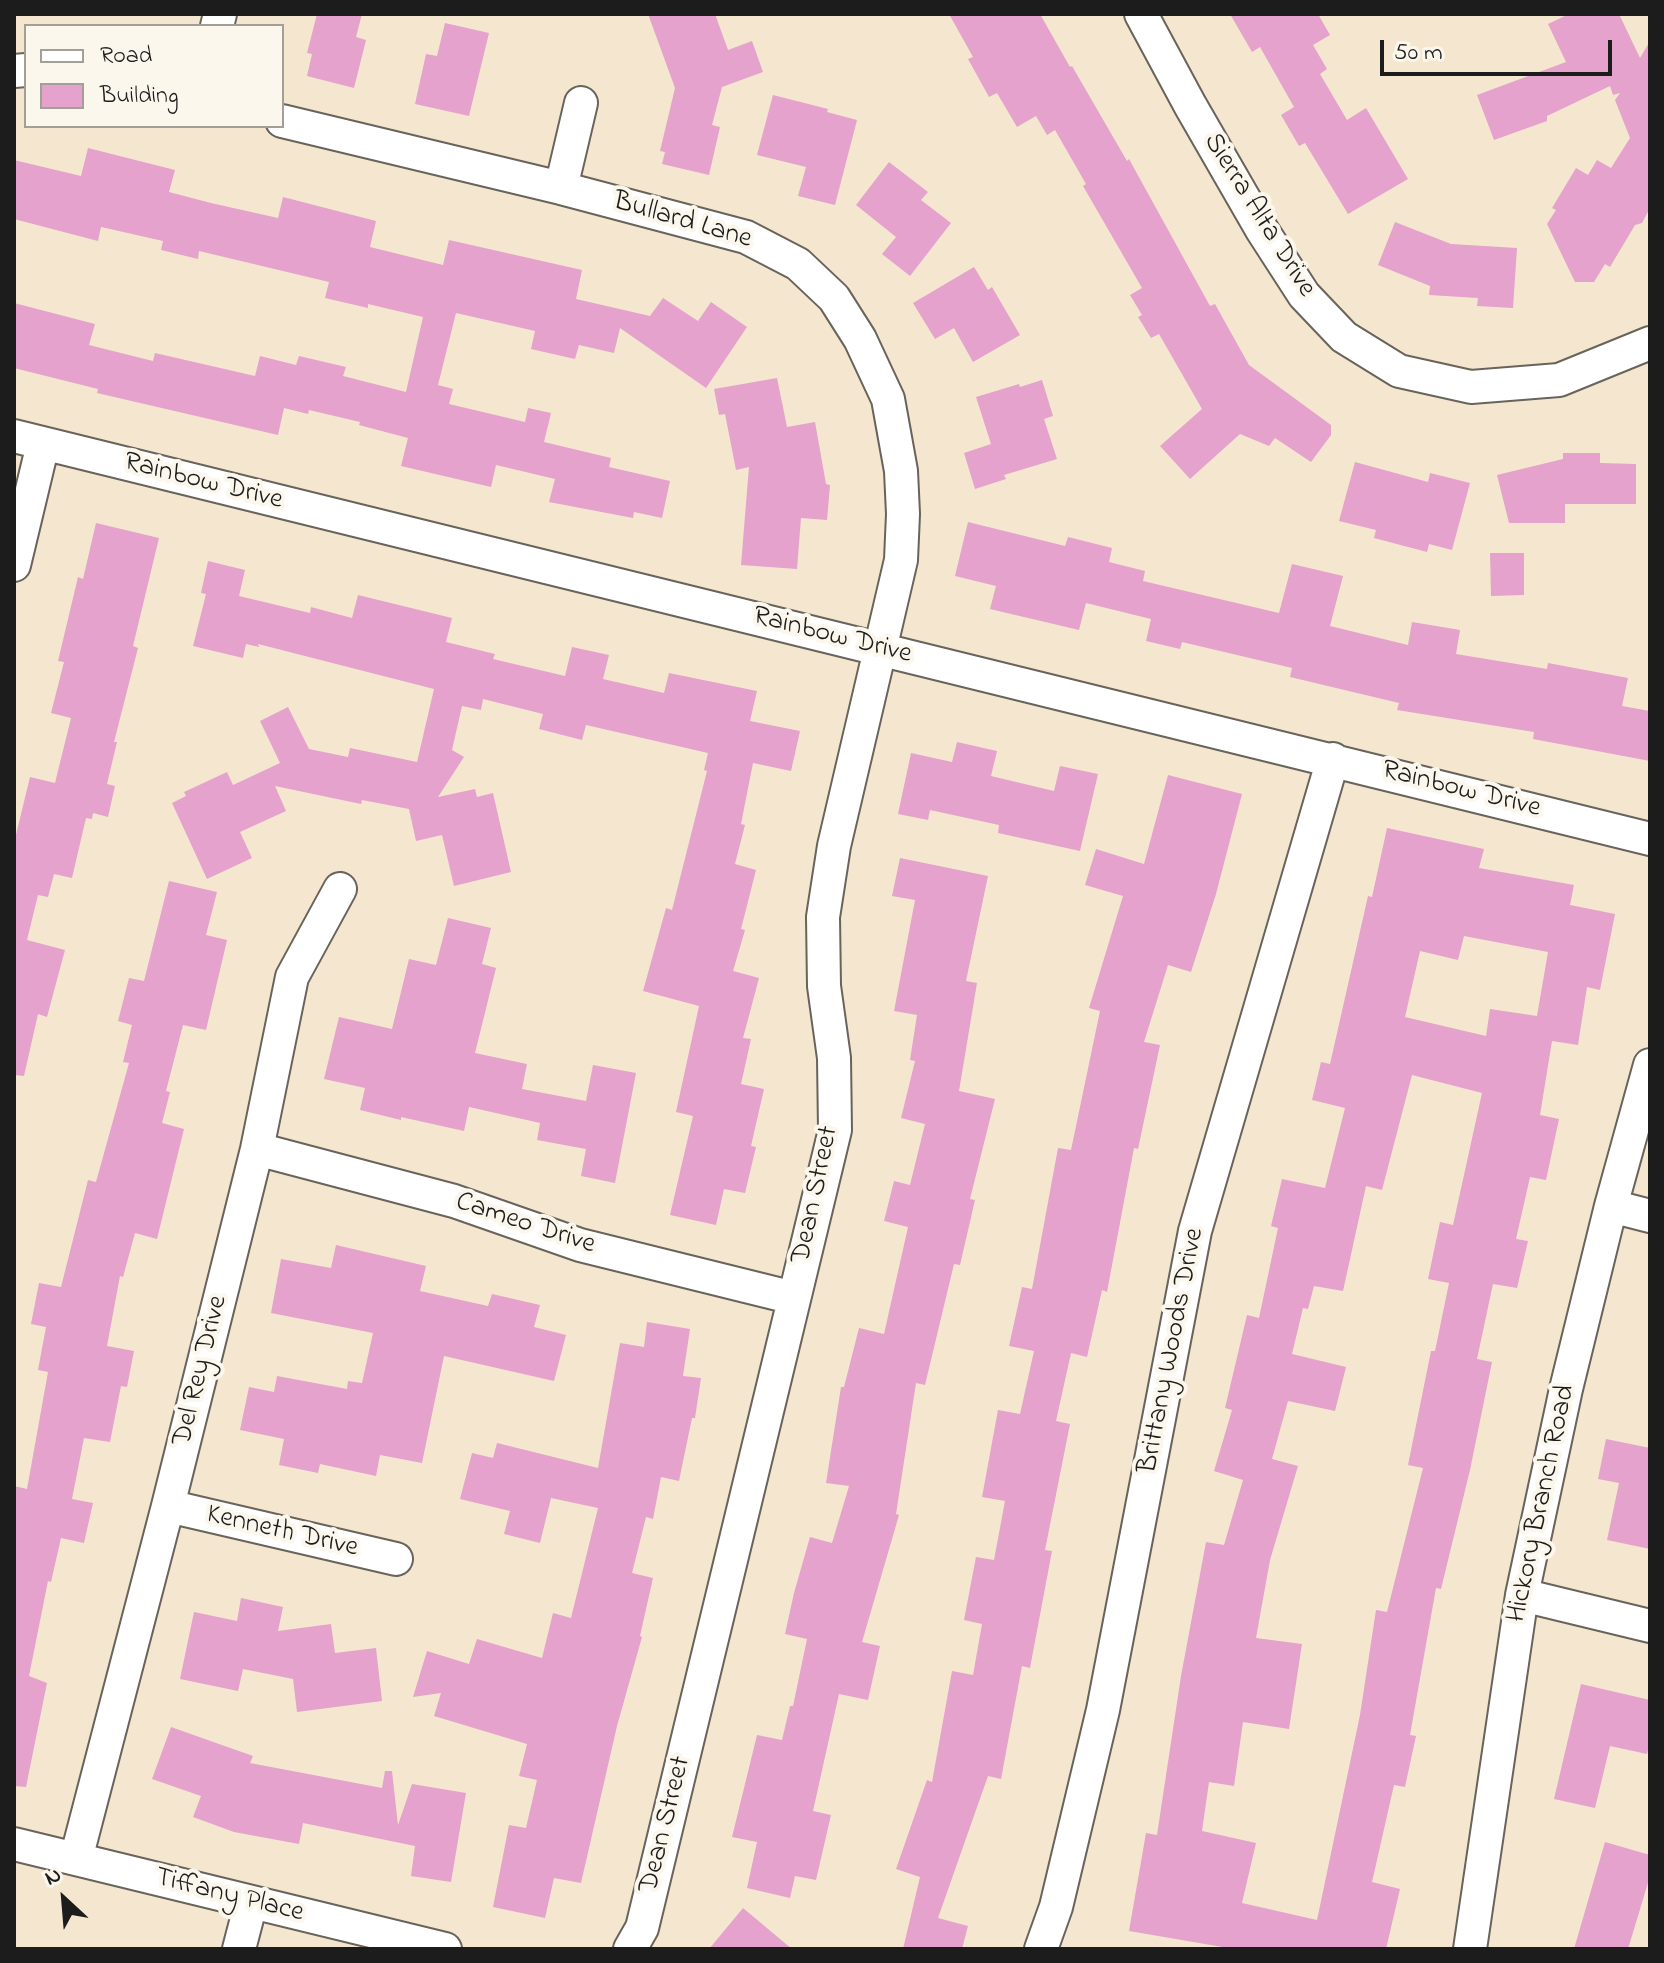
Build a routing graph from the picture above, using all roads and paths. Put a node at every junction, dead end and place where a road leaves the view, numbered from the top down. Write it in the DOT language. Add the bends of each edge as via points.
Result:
graph roads {
  1 [pos="1141,14"];
  2 [pos="581,103"];
  3 [pos="284,121"];
  4 [pos="561,188"];
  5 [pos="860,339"];
  6 [pos="1650,343"];
  7 [pos="28,440"];
  8 [pos="14,565"];
  9 [pos="882,649"];
  10 [pos="1333,759"];
  11 [pos="1650,839"];
  12 [pos="340,889"];
  13 [pos="1650,1065"];
  14 [pos="257,1149"];
  15 [pos="1611,1206"];
  16 [pos="1650,1216"];
  17 [pos="794,1298"];
  18 [pos="168,1506"];
  19 [pos="396,1559"];
  20 [pos="1522,1595"];
  21 [pos="1650,1626"];
  22 [pos="14,1844"];
  23 [pos="76,1859"];
  24 [pos="251,1903"];
  25 [pos="239,1949"];
  26 [pos="445,1949"];
  27 [pos="630,1949"];
  28 [pos="1041,1949"];
  29 [pos="1470,1949"];
  1 -- 6 [label="street, Sierra Alta Drive" via="1262,230 1304,295 1344,337 1399,371 1471,387 1559,380"];
  2 -- 4 [label="street"];
  3 -- 4 [label="street, Bullard Lane"];
  4 -- 5 [label="street, Bullard Lane" via="746,237 798,264 834,298"];
  5 -- 9 [label="street, Dean Street" via="888,399 901,471 901,560"];
  7 -- 8 [label="street"];
  7 -- 9 [label="street, Rainbow Drive"];
  9 -- 10 [label="street, Rainbow Drive"];
  9 -- 17 [label="street, Dean Street" via="834,846 823,917 835,1130"];
  10 -- 11 [label="street, Rainbow Drive"];
  10 -- 28 [label="street, Brittany Woods Drive" via="1195,1231 1103,1710"];
  12 -- 14 [label="street, Del Rey Drive" via="292,977"];
  13 -- 15 [label="street, Hickory Branch Road"];
  14 -- 17 [label="street, Cameo Drive" via="454,1201 580,1245"];
  14 -- 18 [label="street, Del Rey Drive"];
  15 -- 16 [label="street"];
  15 -- 20 [label="street, Hickory Branch Road"];
  17 -- 27 [label="street, Dean Street" via="642,1928"];
  18 -- 19 [label="street, Kenneth Drive"];
  18 -- 23 [label="street, Del Rey Drive"];
  20 -- 21 [label="street"];
  20 -- 29 [label="street, Hickory Branch Road"];
  22 -- 23 [label="street, Tiffany Place"];
  23 -- 24 [label="street, Tiffany Place"];
  24 -- 25 [label="street"];
  24 -- 26 [label="street, Tiffany Place"];
}
